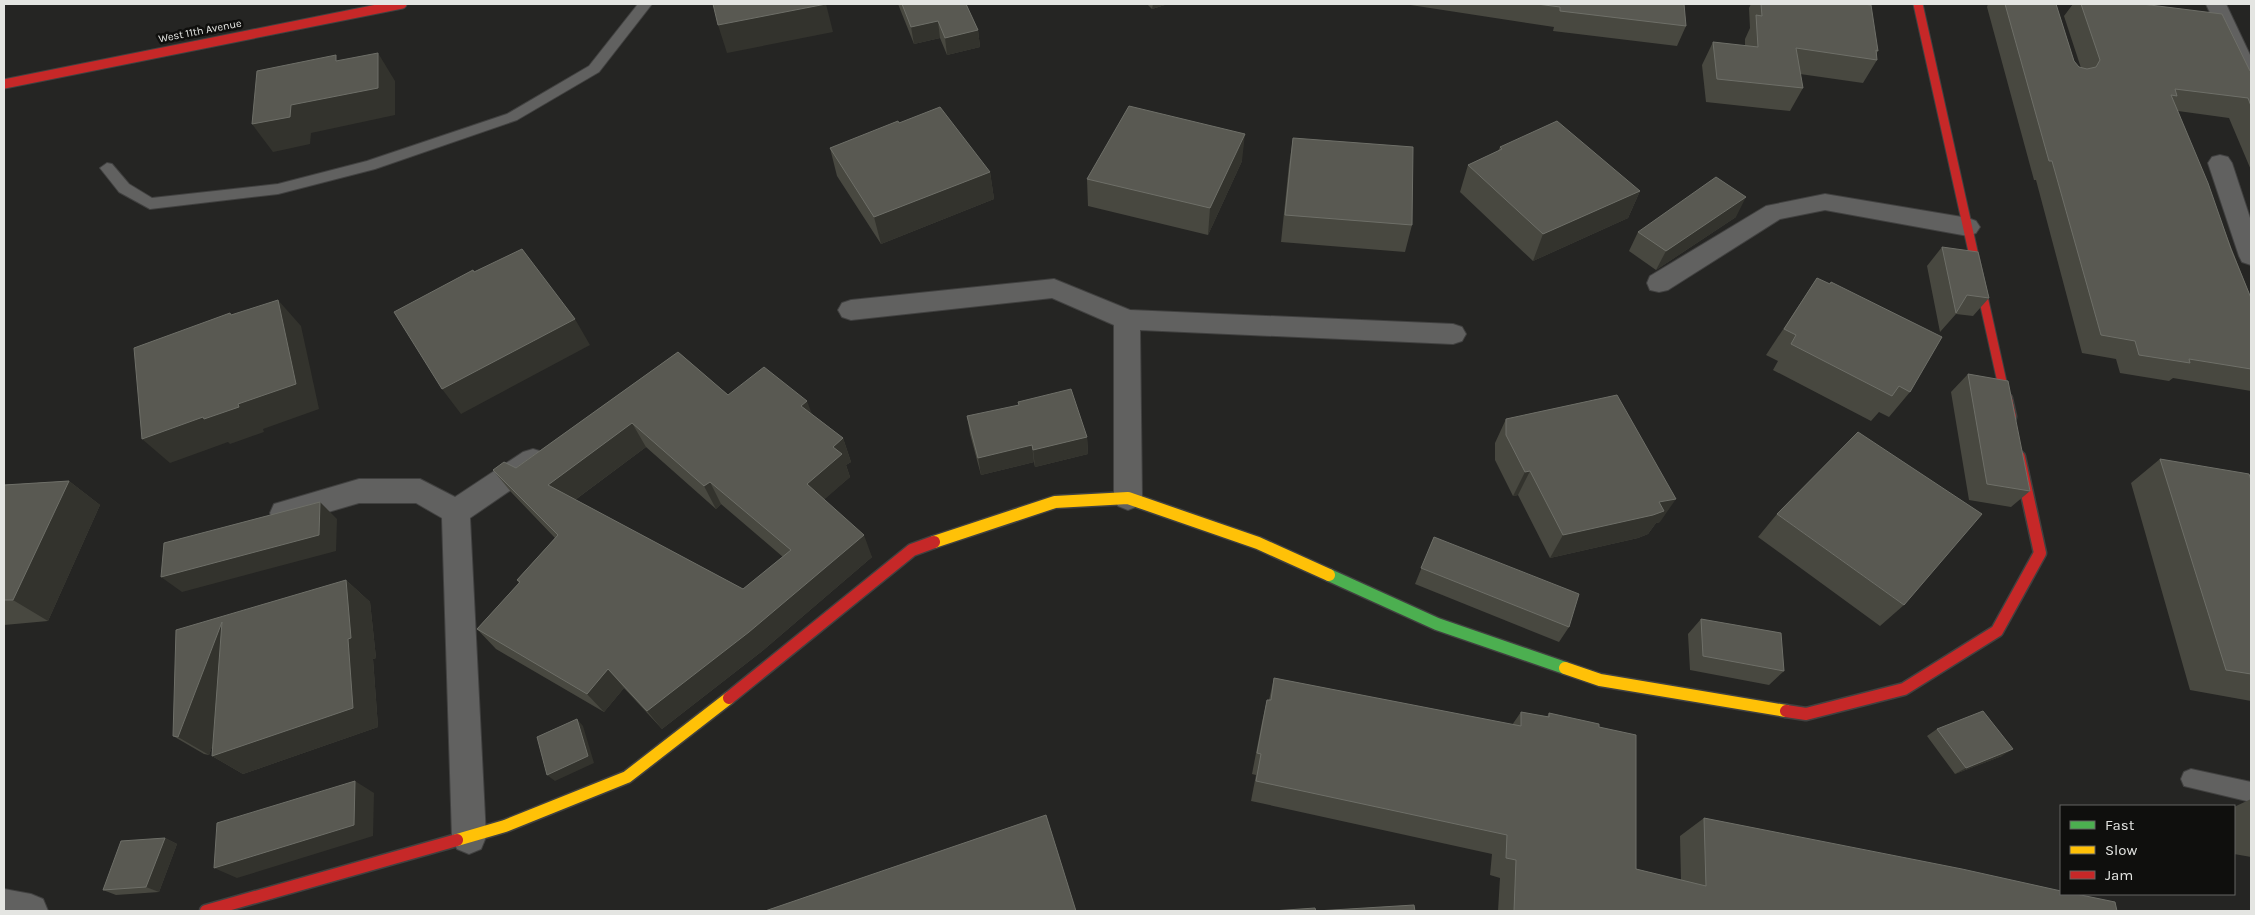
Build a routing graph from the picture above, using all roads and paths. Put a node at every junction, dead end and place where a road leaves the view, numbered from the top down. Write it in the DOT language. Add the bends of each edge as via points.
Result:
graph roads {
  1 [pos="401,4"];
  2 [pos="645,4"];
  3 [pos="1918,4"];
  4 [pos="2216,4"];
  5 [pos="2251,79"];
  6 [pos="4,84"];
  7 [pos="2220,163"];
  8 [pos="107,168"];
  9 [pos="1968,227"];
  10 [pos="2251,256"];
  11 [pos="1658,283"];
  12 [pos="851,310"];
  13 [pos="1128,320"];
  14 [pos="1453,334"];
  15 [pos="2013,428"];
  16 [pos="554,446"];
  17 [pos="2017,448"];
  18 [pos="1128,498"];
  19 [pos="456,512"];
  20 [pos="258,520"];
  21 [pos="2191,779"];
  22 [pos="2251,792"];
  23 [pos="468,837"];
  24 [pos="4,906"];
  25 [pos="31,911"];
  26 [pos="206,911"];
  1 -- 6 [label="street, West 11th Avenue"];
  2 -- 8 [label="lane" via="594,69 512,117 370,166 278,189 150,204 124,188"];
  3 -- 9 [label="street"];
  4 -- 5 [label="street"];
  7 -- 10 [label="street"];
  9 -- 11 [label="street" via="1825,202 1774,212"];
  9 -- 15 [label="street"];
  12 -- 13 [label="street" via="1054,288"];
  13 -- 14 [label="street"];
  13 -- 18 [label="street"];
  16 -- 19 [label="street"];
  17 -- 18 [label="street" via="2040,553 1996,631 1904,689 1806,714 1600,680 1437,624 1258,543"];
  18 -- 23 [label="street" via="1055,502 912,550 627,777 505,826"];
  19 -- 20 [label="street" via="420,491 359,491"];
  19 -- 23 [label="street"];
  21 -- 22 [label="lane"];
  23 -- 26 [label="street"];
  24 -- 25 [label="street"];
}
